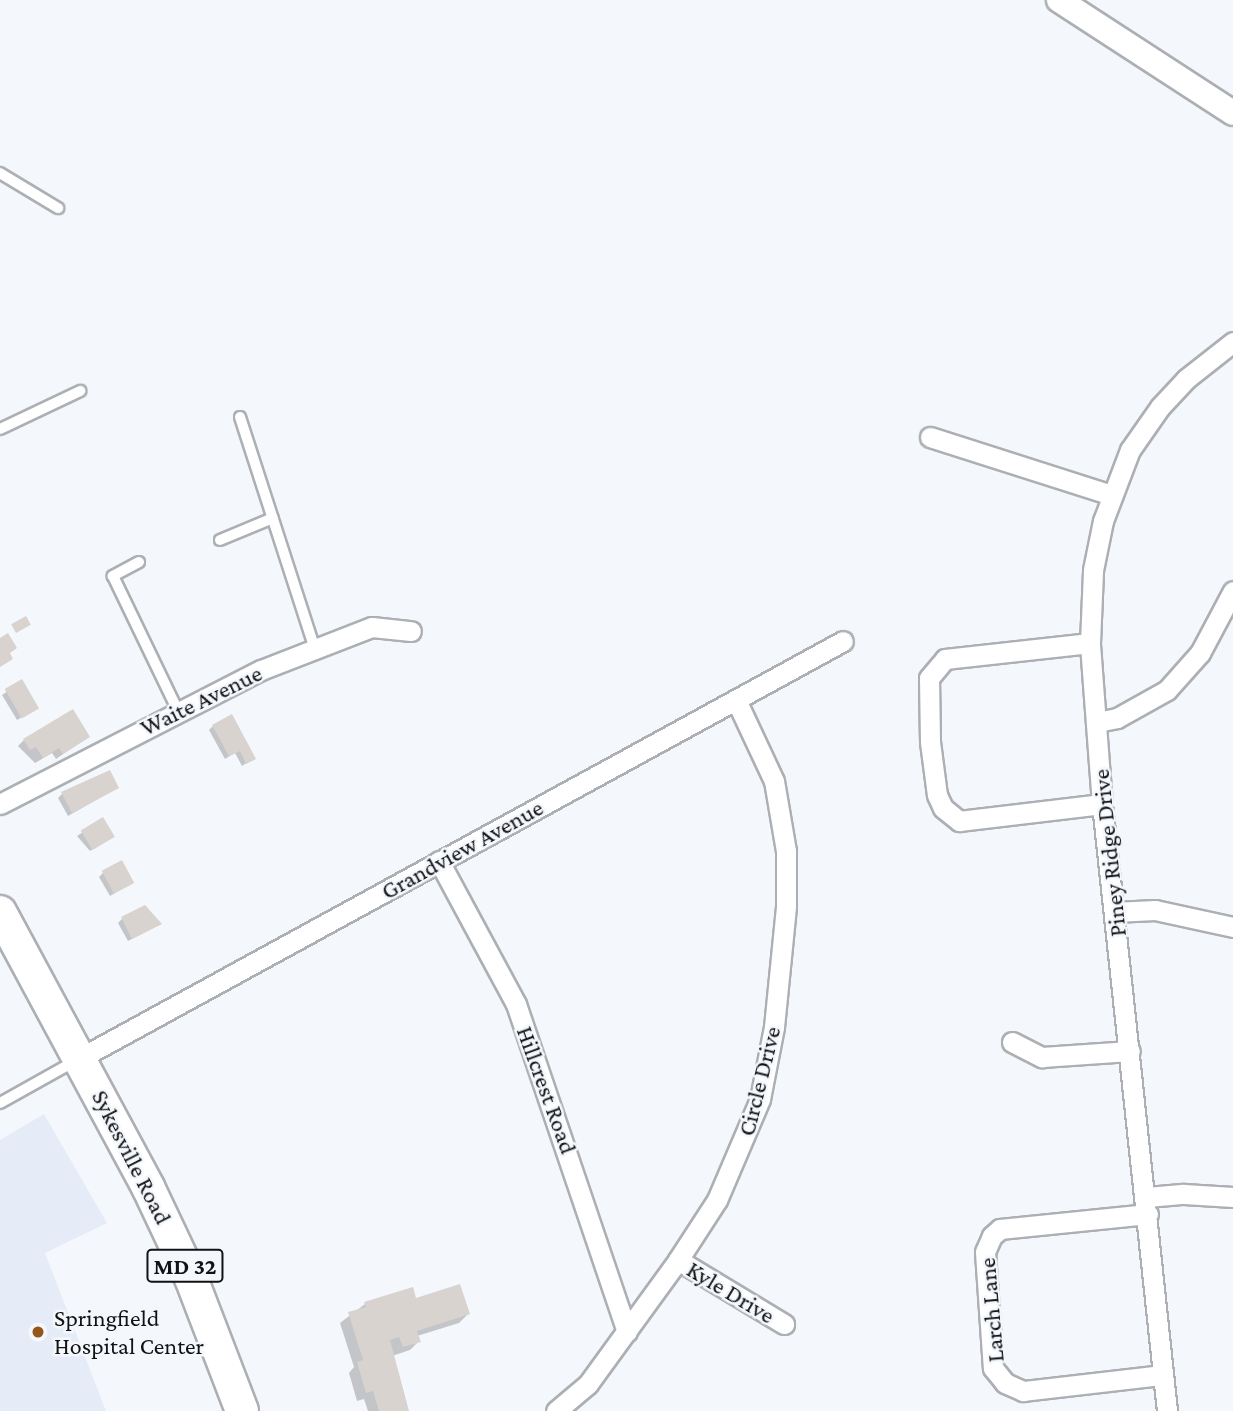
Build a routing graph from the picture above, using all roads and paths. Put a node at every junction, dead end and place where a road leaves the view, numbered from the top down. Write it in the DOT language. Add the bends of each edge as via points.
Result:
graph roads {
  1 [pos="1059,0"];
  2 [pos="1233,113"];
  3 [pos="0,173"];
  4 [pos="58,208"];
  5 [pos="1233,342"];
  6 [pos="80,391"];
  7 [pos="240,417"];
  8 [pos="0,429"];
  9 [pos="930,437"];
  10 [pos="1112,495"];
  11 [pos="272,518"];
  12 [pos="220,540"];
  13 [pos="139,562"];
  14 [pos="1233,591"];
  15 [pos="411,631"];
  16 [pos="843,641"];
  17 [pos="1090,643"];
  18 [pos="314,649"];
  19 [pos="736,700"];
  20 [pos="178,711"];
  21 [pos="1097,722"];
  22 [pos="0,804"];
  23 [pos="1102,804"];
  24 [pos="439,861"];
  25 [pos="0,912"];
  26 [pos="1114,912"];
  27 [pos="1233,927"];
  28 [pos="1012,1042"];
  29 [pos="1130,1051"];
  30 [pos="82,1057"];
  31 [pos="0,1103"];
  32 [pos="1233,1197"];
  33 [pos="1147,1205"];
  34 [pos="678,1260"];
  35 [pos="784,1324"];
  36 [pos="627,1332"];
  37 [pos="1162,1375"];
  38 [pos="242,1411"];
  39 [pos="556,1411"];
  40 [pos="1167,1411"];
  1 -- 2 [label="street"];
  3 -- 4 [label="lane"];
  5 -- 10 [label="street, Piney Ridge Drive" via="1218,350 1160,407 1130,450"];
  6 -- 8 [label="lane"];
  7 -- 11 [label="lane"];
  9 -- 10 [label="street"];
  10 -- 17 [label="street, Piney Ridge Drive" via="1093,570"];
  11 -- 12 [label="lane"];
  11 -- 18 [label="lane"];
  13 -- 20 [label="lane" via="113,576"];
  14 -- 21 [label="street" via="1200,653 1167,690 1117,718"];
  15 -- 18 [label="street, Waite Avenue" via="372,627"];
  16 -- 19 [label="street, Grandview Avenue"];
  17 -- 21 [label="street, Piney Ridge Drive"];
  17 -- 23 [label="street" via="945,659 929,678 930,742 937,795 943,808 959,821"];
  18 -- 20 [label="street, Waite Avenue"];
  19 -- 24 [label="street, Grandview Avenue"];
  19 -- 34 [label="street, Circle Drive" via="774,780 783,827 786,906 774,1027 749,1131 717,1200"];
  20 -- 22 [label="street, Waite Avenue"];
  21 -- 23 [label="street, Piney Ridge Drive"];
  23 -- 26 [label="street, Piney Ridge Drive"];
  24 -- 30 [label="street, Grandview Avenue"];
  24 -- 36 [label="street, Hillcrest Road" via="516,1004"];
  25 -- 30 [label="main road, Sykesville Road / MD 32"];
  26 -- 27 [label="street" via="1155,910"];
  26 -- 29 [label="street, Piney Ridge Drive"];
  28 -- 29 [label="street" via="1042,1057"];
  29 -- 33 [label="street, Piney Ridge Drive"];
  30 -- 31 [label="lane"];
  30 -- 38 [label="main road, Sykesville Road / MD 32" via="171,1234"];
  32 -- 33 [label="street, Larch Lane" via="1184,1194"];
  33 -- 37 [label="street, Piney Ridge Drive"];
  33 -- 37 [label="street, Larch Lane" via="1007,1227 992,1236 985,1252 993,1368 1005,1383 1023,1391"];
  34 -- 35 [label="street, Kyle Drive"];
  34 -- 36 [label="street, Circle Drive"];
  36 -- 39 [label="street, Circle Drive" via="588,1384"];
  37 -- 40 [label="street, Piney Ridge Drive"];
}
